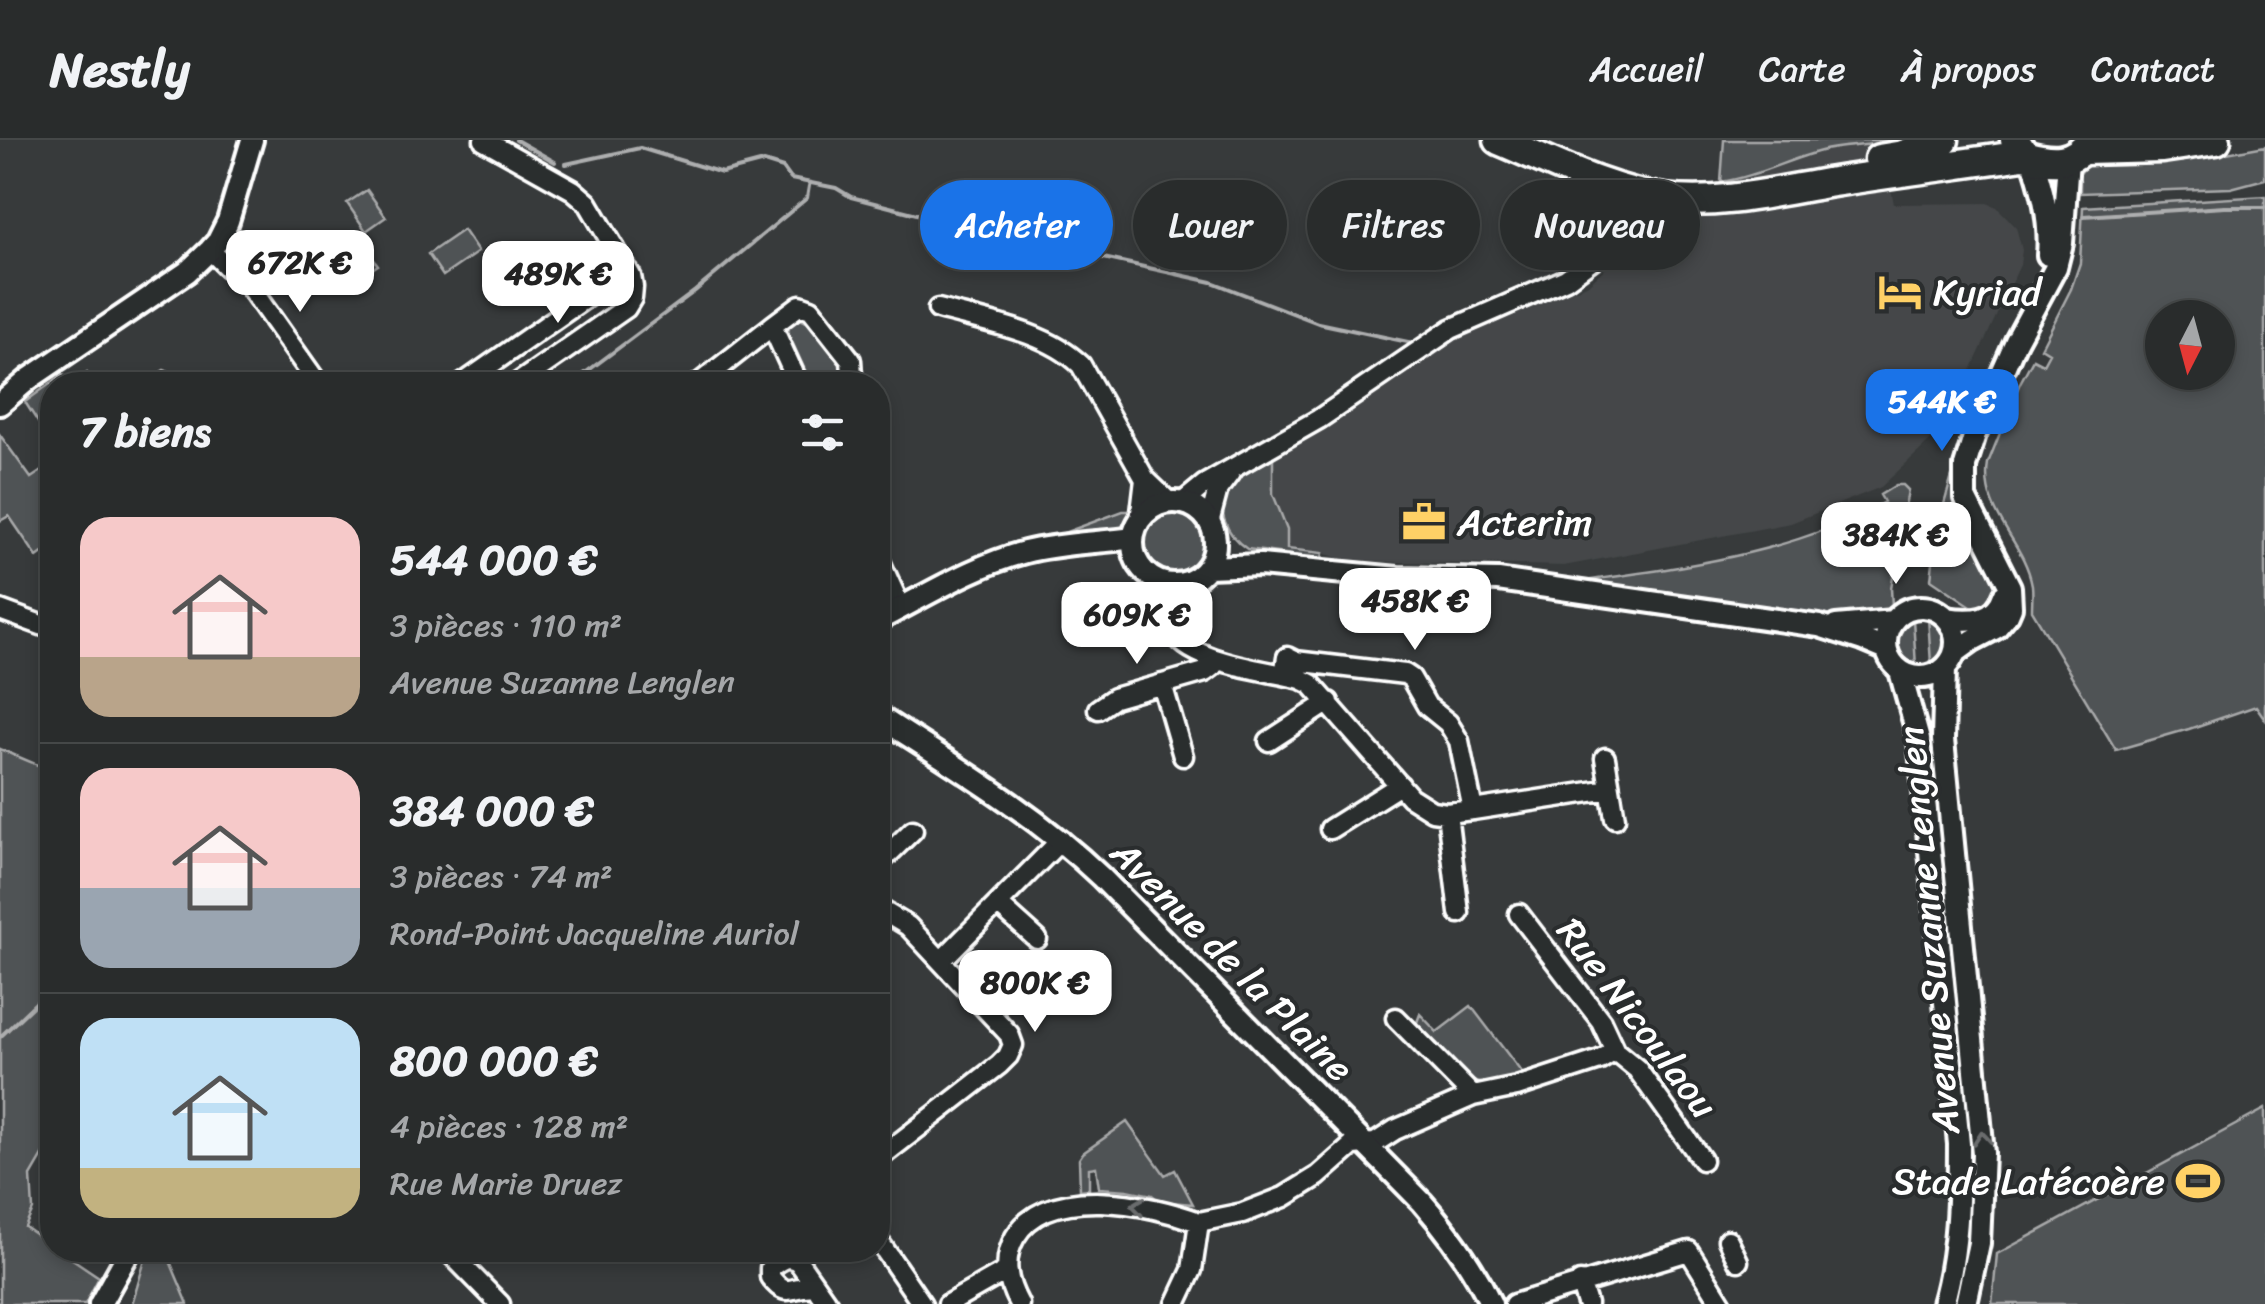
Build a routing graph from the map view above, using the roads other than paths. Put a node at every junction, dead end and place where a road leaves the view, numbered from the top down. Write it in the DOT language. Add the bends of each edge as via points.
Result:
graph roads {
  1 [pos="252,140"];
  2 [pos="484,140"];
  3 [pos="1498,140"];
  4 [pos="1944,140"];
  5 [pos="2216,140"];
  6 [pos="2081,150"];
  7 [pos="2024,151"];
  8 [pos="1598,180"];
  9 [pos="1728,199"];
  10 [pos="1700,200"];
  11 [pos="224,231"];
  12 [pos="210,250"];
  13 [pos="628,269"];
  14 [pos="1581,270"];
  15 [pos="242,276"];
  16 [pos="938,310"];
  17 [pos="772,326"];
  18 [pos="2018,337"];
  19 [pos="310,372"];
  20 [pos="480,372"];
  21 [pos="534,372"];
  22 [pos="713,372"];
  23 [pos="793,372"];
  24 [pos="852,372"];
  25 [pos="0,404"];
  26 [pos="1234,469"];
  27 [pos="1145,479"];
  28 [pos="1176,503"];
  29 [pos="1212,531"];
  30 [pos="1137,539"];
  31 [pos="1260,565"];
  32 [pos="1207,567"];
  33 [pos="2004,573"];
  34 [pos="890,582"];
  35 [pos="1170,584"];
  36 [pos="902,608"];
  37 [pos="0,610"];
  38 [pos="890,614"];
  39 [pos="1947,618"];
  40 [pos="1893,621"];
  41 [pos="40,625"];
  42 [pos="1853,631"];
  43 [pos="1887,650"];
  44 [pos="1216,659"];
  45 [pos="1950,661"];
  46 [pos="1900,671"];
  47 [pos="1284,674"];
  48 [pos="1162,684"];
  49 [pos="1329,702"];
  50 [pos="1098,709"];
  51 [pos="890,724"];
  52 [pos="1270,740"];
  53 [pos="1183,756"];
  54 [pos="1605,758"];
  55 [pos="1400,785"];
  56 [pos="1610,789"];
  57 [pos="1473,810"];
  58 [pos="1447,814"];
  59 [pos="1615,818"];
  60 [pos="1330,829"];
  61 [pos="913,830"];
  62 [pos="1061,840"];
  63 [pos="890,852"];
  64 [pos="998,904"];
  65 [pos="1459,913"];
  66 [pos="1519,914"];
  67 [pos="890,915"];
  68 [pos="1037,939"];
  69 [pos="941,961"];
  70 [pos="1396,1018"];
  71 [pos="1615,1050"];
  72 [pos="1473,1096"];
  73 [pos="1364,1144"];
  74 [pos="890,1150"];
  75 [pos="1702,1160"];
  76 [pos="1200,1222"];
  77 [pos="1728,1240"];
  78 [pos="890,1257"];
  79 [pos="1738,1261"];
  80 [pos="123,1262"];
  81 [pos="459,1262"];
  82 [pos="1006,1271"];
  83 [pos="1580,1282"];
  84 [pos="816,1287"];
  85 [pos="100,1304"];
  86 [pos="500,1304"];
  87 [pos="828,1304"];
  88 [pos="922,1304"];
  89 [pos="948,1304"];
  90 [pos="1019,1304"];
  91 [pos="1176,1304"];
  92 [pos="1491,1304"];
  93 [pos="1514,1304"];
  94 [pos="1587,1304"];
  95 [pos="1722,1304"];
  96 [pos="1943,1304"];
  97 [pos="1966,1304"];
  1 -- 11 [label="street"];
  2 -- 13 [label="street" via="580,195"];
  3 -- 8 [label="main road"];
  4 -- 9 [label="main road" via="1798,174"];
  5 -- 6 [label="main road"];
  6 -- 7 [label="main road" via="2054,161"];
  6 -- 18 [label="street" via="2060,255"];
  7 -- 9 [label="main road"];
  7 -- 18 [label="street" via="2040,179 2049,240"];
  9 -- 10 [label="main road"];
  11 -- 12 [label="street"];
  11 -- 15 [label="street" via="234,240"];
  12 -- 15 [label="street"];
  12 -- 25 [label="street"];
  13 -- 20 [label="street"];
  13 -- 21 [label="street" via="633,287 626,308"];
  14 -- 26 [label="street" via="1451,329"];
  15 -- 19 [label="street"];
  16 -- 27 [label="street" via="1044,339 1072,356"];
  17 -- 22 [label="street"];
  17 -- 23 [label="street"];
  17 -- 24 [label="street" via="797,305 807,306 850,360"];
  18 -- 33 [label="street" via="1969,450 1963,482 1964,498"];
  26 -- 28 [label="street"];
  26 -- 29 [label="street" via="1218,489"];
  27 -- 28 [label="street"];
  27 -- 30 [label="street"];
  28 -- 29 [label="street" via="1200,512"];
  28 -- 30 [label="street" via="1156,506"];
  29 -- 31 [label="street"];
  29 -- 32 [label="street"];
  30 -- 35 [label="street" via="1150,576"];
  30 -- 36 [label="street" via="1029,551 965,573"];
  31 -- 32 [label="street"];
  31 -- 42 [label="street" via="1498,580"];
  32 -- 35 [label="street" via="1189,581"];
  33 -- 39 [label="street" via="2004,596 1995,612 1967,621"];
  33 -- 45 [label="street" via="2012,599 2008,614"];
  34 -- 36 [label="street"];
  35 -- 44 [label="street" via="1174,633 1190,650"];
  36 -- 38 [label="street"];
  37 -- 41 [label="street"];
  39 -- 40 [label="street" via="1921,607"];
  39 -- 45 [label="street" via="1956,635"];
  40 -- 42 [label="street"];
  40 -- 43 [label="street"];
  42 -- 43 [label="street"];
  43 -- 46 [label="street"];
  44 -- 47 [label="street"];
  44 -- 48 [label="street" via="1205,672"];
  45 -- 46 [label="street" via="1925,677"];
  97 -- 45 [label="street, Avenue Suzanne Lenglen, one-way" via="1984,1153 1943,740"];
  46 -- 96 [label="street, Avenue Suzanne Lenglen" via="1919,740 1959,1144 1959,1204"];
  47 -- 49 [label="street" via="1312,684"];
  47 -- 57 [label="street" via="1287,656 1411,678 1460,741"];
  48 -- 50 [label="street"];
  48 -- 53 [label="street"];
  49 -- 52 [label="street"];
  49 -- 55 [label="street"];
  51 -- 62 [label="street, Avenue de la Plaine"];
  54 -- 56 [label="street"];
  55 -- 58 [label="street" via="1421,805"];
  55 -- 60 [label="street"];
  56 -- 57 [label="street"];
  56 -- 59 [label="street"];
  57 -- 58 [label="street"];
  58 -- 65 [label="street"];
  61 -- 63 [label="street"];
  62 -- 64 [label="street"];
  62 -- 73 [label="street, Avenue de la Plaine"];
  64 -- 68 [label="street"];
  64 -- 69 [label="street"];
  66 -- 71 [label="street, Rue Nicoulaou" via="1601,1021"];
  67 -- 69 [label="street"];
  69 -- 74 [label="street" via="1013,1045 999,1065"];
  70 -- 72 [label="street"];
  71 -- 72 [label="street"];
  71 -- 75 [label="street, Rue Nicoulaou"];
  72 -- 73 [label="street"];
  73 -- 76 [label="street" via="1284,1197"];
  73 -- 92 [label="street, Avenue de la Plaine" via="1449,1233"];
  76 -- 82 [label="street, one-way" via="1132,1205 1056,1207 1022,1228"];
  76 -- 91 [label="street" via="1192,1270"];
  77 -- 79 [label="street"];
  78 -- 88 [label="street"];
  80 -- 85 [label="street"];
  81 -- 86 [label="street"];
  82 -- 89 [label="street"];
  82 -- 90 [label="street"];
  83 -- 93 [label="street"];
  83 -- 94 [label="street"];
  83 -- 95 [label="street" via="1689,1251"];
  84 -- 87 [label="street"];
}
